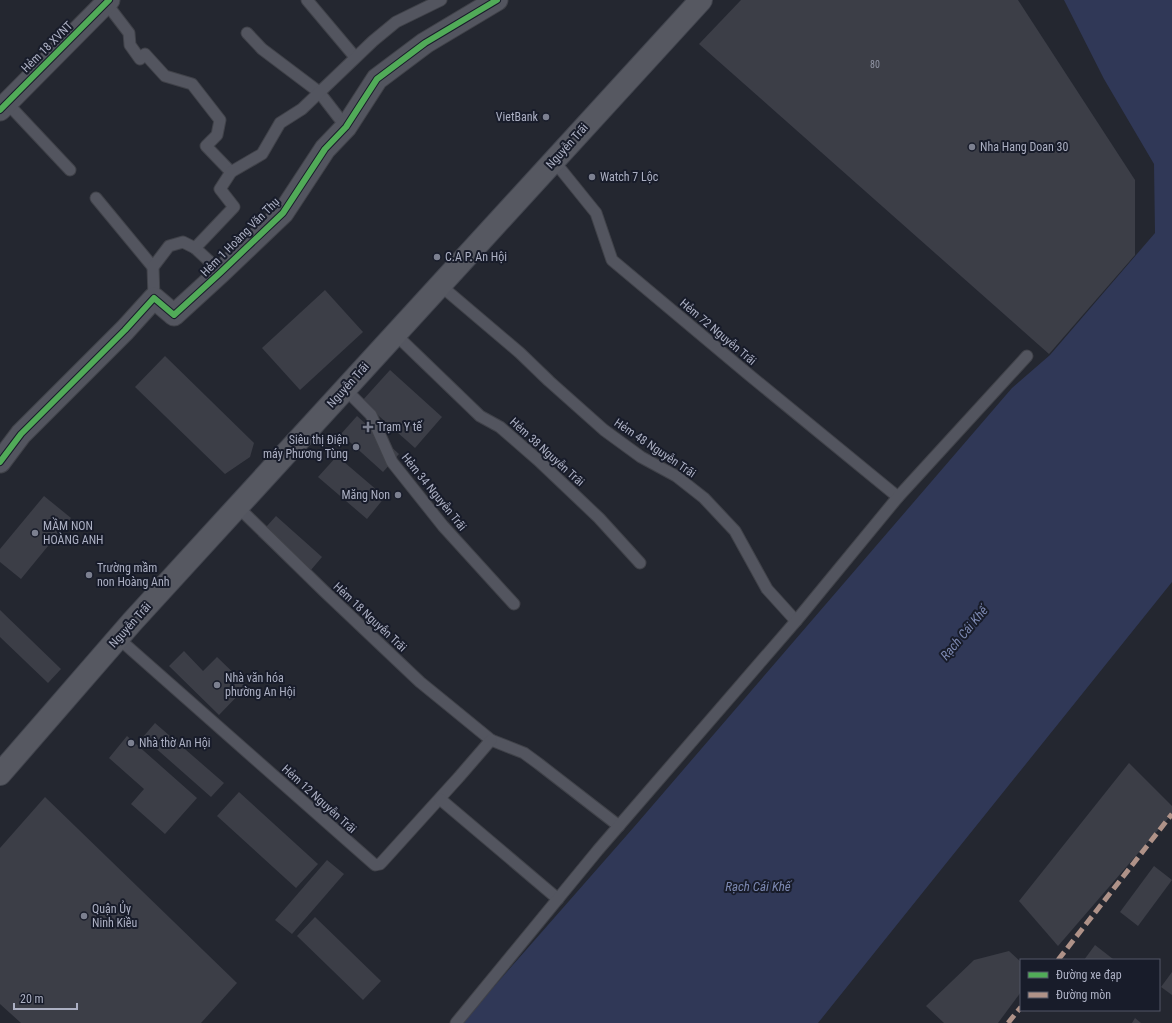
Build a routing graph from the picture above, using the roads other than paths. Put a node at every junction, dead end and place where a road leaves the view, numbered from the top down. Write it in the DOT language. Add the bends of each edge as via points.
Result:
graph roads {
  1 [pos="307,0"];
  2 [pos="441,0"];
  3 [pos="497,0"];
  4 [pos="700,0"];
  5 [pos="107,2"];
  6 [pos="246,33"];
  7 [pos="355,57"];
  8 [pos="319,92"];
  9 [pos="3,107"];
  10 [pos="346,127"];
  11 [pos="554,160"];
  12 [pos="70,170"];
  13 [pos="231,172"];
  14 [pos="96,198"];
  15 [pos="195,248"];
  16 [pos="153,267"];
  17 [pos="221,272"];
  18 [pos="440,285"];
  19 [pos="154,298"];
  20 [pos="395,334"];
  21 [pos="1027,356"];
  22 [pos="345,389"];
  23 [pos="0,462"];
  24 [pos="898,497"];
  25 [pos="238,507"];
  26 [pos="640,563"];
  27 [pos="514,604"];
  28 [pos="796,622"];
  29 [pos="118,638"];
  30 [pos="491,740"];
  31 [pos="0,774"];
  32 [pos="440,799"];
  33 [pos="619,826"];
  34 [pos="558,899"];
  35 [pos="456,1023"];
  1 -- 7 [label="lane"];
  2 -- 7 [label="lane" via="396,22"];
  3 -- 10 [label="street, Hẻm 1 Hoàng Văn Thụ" via="425,42 377,79"];
  4 -- 11 [label="main road, Nguyễn Trãi"];
  5 -- 9 [label="street, Hẻm 18 XVNT"];
  5 -- 13 [label="lane" via="129,33 130,45 140,59 145,54 165,76 192,84 220,120 217,135 206,146"];
  6 -- 8 [label="lane" via="262,49"];
  7 -- 8 [label="lane"];
  8 -- 10 [label="lane"];
  8 -- 13 [label="lane" via="280,123 262,154"];
  9 -- 12 [label="lane"];
  10 -- 17 [label="street, Hẻm 1 Hoàng Văn Thụ" via="325,149 283,213"];
  11 -- 18 [label="main road, Nguyễn Trãi"];
  11 -- 24 [label="lane, Hẻm 72 Nguyễn Trãi" via="596,213 612,260"];
  13 -- 15 [label="lane" via="220,189 234,207"];
  14 -- 16 [label="lane"];
  15 -- 16 [label="lane" via="183,242 169,246"];
  15 -- 17 [label="lane"];
  16 -- 19 [label="lane"];
  17 -- 19 [label="street, Hẻm 1 Hoàng Văn Thụ" via="174,315"];
  18 -- 20 [label="main road, Nguyễn Trãi"];
  18 -- 28 [label="lane, Hẻm 48 Nguyễn Trãi" via="520,353 604,430 641,457 676,476 704,498 735,531 766,588"];
  19 -- 23 [label="street" via="21,434"];
  20 -- 22 [label="main road, Nguyễn Trãi"];
  20 -- 26 [label="lane, Hẻm 38 Nguyễn Trãi" via="480,416 500,427 544,466 599,518"];
  21 -- 24 [label="lane"];
  22 -- 25 [label="main road, Nguyễn Trãi"];
  22 -- 27 [label="lane, Hẻm 34 Nguyễn Trãi" via="371,415 392,462 443,526"];
  24 -- 28 [label="lane"];
  25 -- 29 [label="main road, Nguyễn Trãi"];
  25 -- 30 [label="lane, Hẻm 18 Nguyễn Trãi" via="420,682"];
  28 -- 33 [label="lane"];
  29 -- 31 [label="main road, Nguyễn Trãi"];
  29 -- 32 [label="lane, Hẻm 12 Nguyễn Trãi" via="375,864 380,864"];
  30 -- 32 [label="lane, Hẻm 12 Nguyễn Trãi"];
  30 -- 33 [label="lane, Hẻm 18 Nguyễn Trãi" via="524,753"];
  32 -- 34 [label="lane"];
  33 -- 34 [label="lane"];
  34 -- 35 [label="lane"];
}
